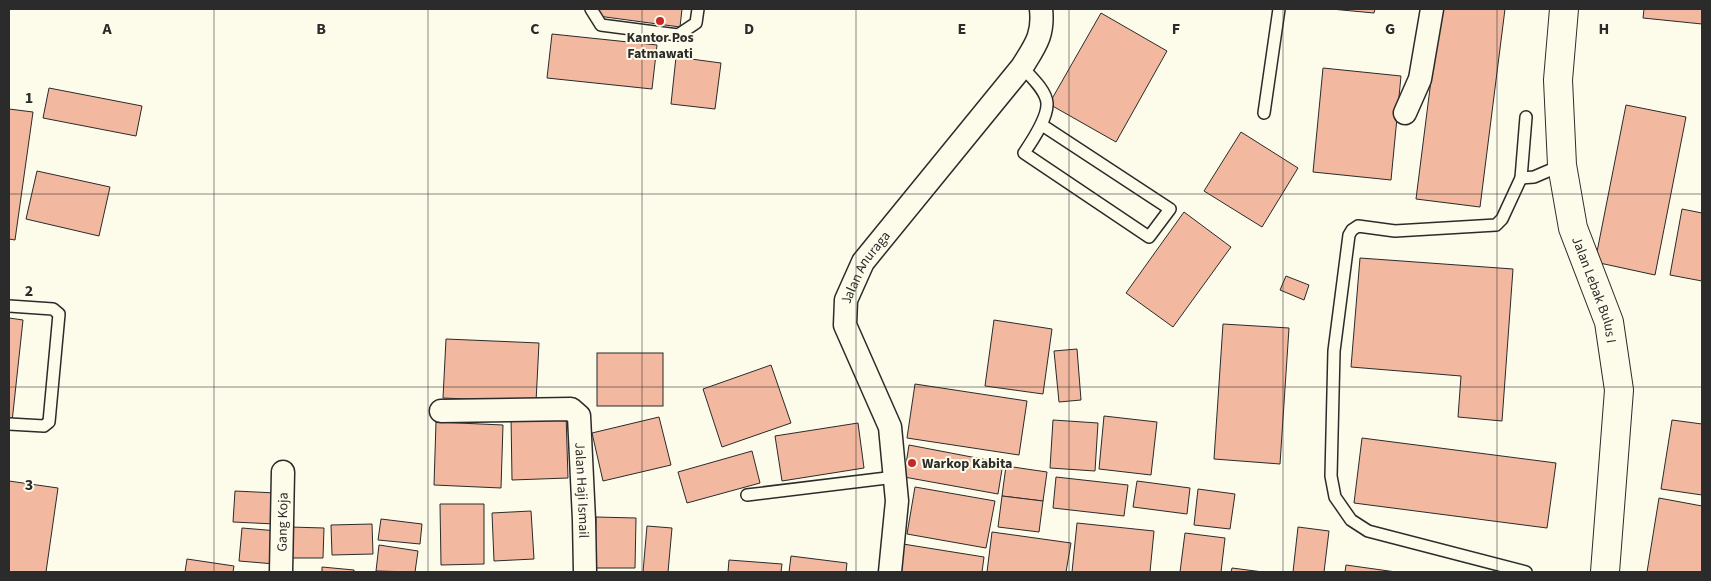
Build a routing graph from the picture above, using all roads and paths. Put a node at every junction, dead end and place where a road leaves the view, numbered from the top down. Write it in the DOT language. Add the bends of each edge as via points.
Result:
graph roads {
  1 [pos="591,9"];
  2 [pos="698,9"];
  3 [pos="1042,9"];
  4 [pos="1279,9"];
  5 [pos="1432,9"];
  6 [pos="1564,9"];
  7 [pos="1022,68"];
  8 [pos="1264,112"];
  9 [pos="1405,113"];
  10 [pos="1526,117"];
  11 [pos="1042,125"];
  12 [pos="1562,165"];
  13 [pos="1521,178"];
  14 [pos="9,306"];
  15 [pos="441,411"];
  16 [pos="9,424"];
  17 [pos="282,472"];
  18 [pos="894,477"];
  19 [pos="747,494"];
  20 [pos="281,572"];
  21 [pos="585,572"];
  22 [pos="890,572"];
  23 [pos="1526,572"];
  24 [pos="1605,572"];
  1 -- 2 [label="lane" via="601,25 678,35 696,23"];
  3 -- 7 [label="street, Jalan Anuraga" via="1042,28"];
  4 -- 8 [label="lane"];
  5 -- 9 [label="street" via="1420,79"];
  6 -- 12 [label="street, Jalan Lebak Bulus I" via="1558,80"];
  7 -- 11 [label="lane" via="1040,87 1047,103"];
  7 -- 18 [label="street, Jalan Anuraga" via="863,262 846,300 845,325 890,427"];
  10 -- 13 [label="lane"];
  11 -- 11 [label="lane" via="1024,153 1149,237 1170,209"];
  12 -- 13 [label="lane" via="1534,177"];
  12 -- 24 [label="street, Jalan Lebak Bulus I" via="1573,228 1609,322 1619,390"];
  13 -- 23 [label="lane" via="1496,225 1395,231 1358,226 1352,230 1334,351 1331,476 1335,497 1351,520 1368,530"];
  14 -- 16 [label="lane" via="53,309 59,314 49,422 44,426"];
  15 -- 21 [label="street, Jalan Haji Ismail" via="575,411 578,416"];
  17 -- 20 [label="street, Gang Koja"];
  18 -- 19 [label="lane"];
  18 -- 22 [label="street, Jalan Anuraga" via="897,501"];
}
